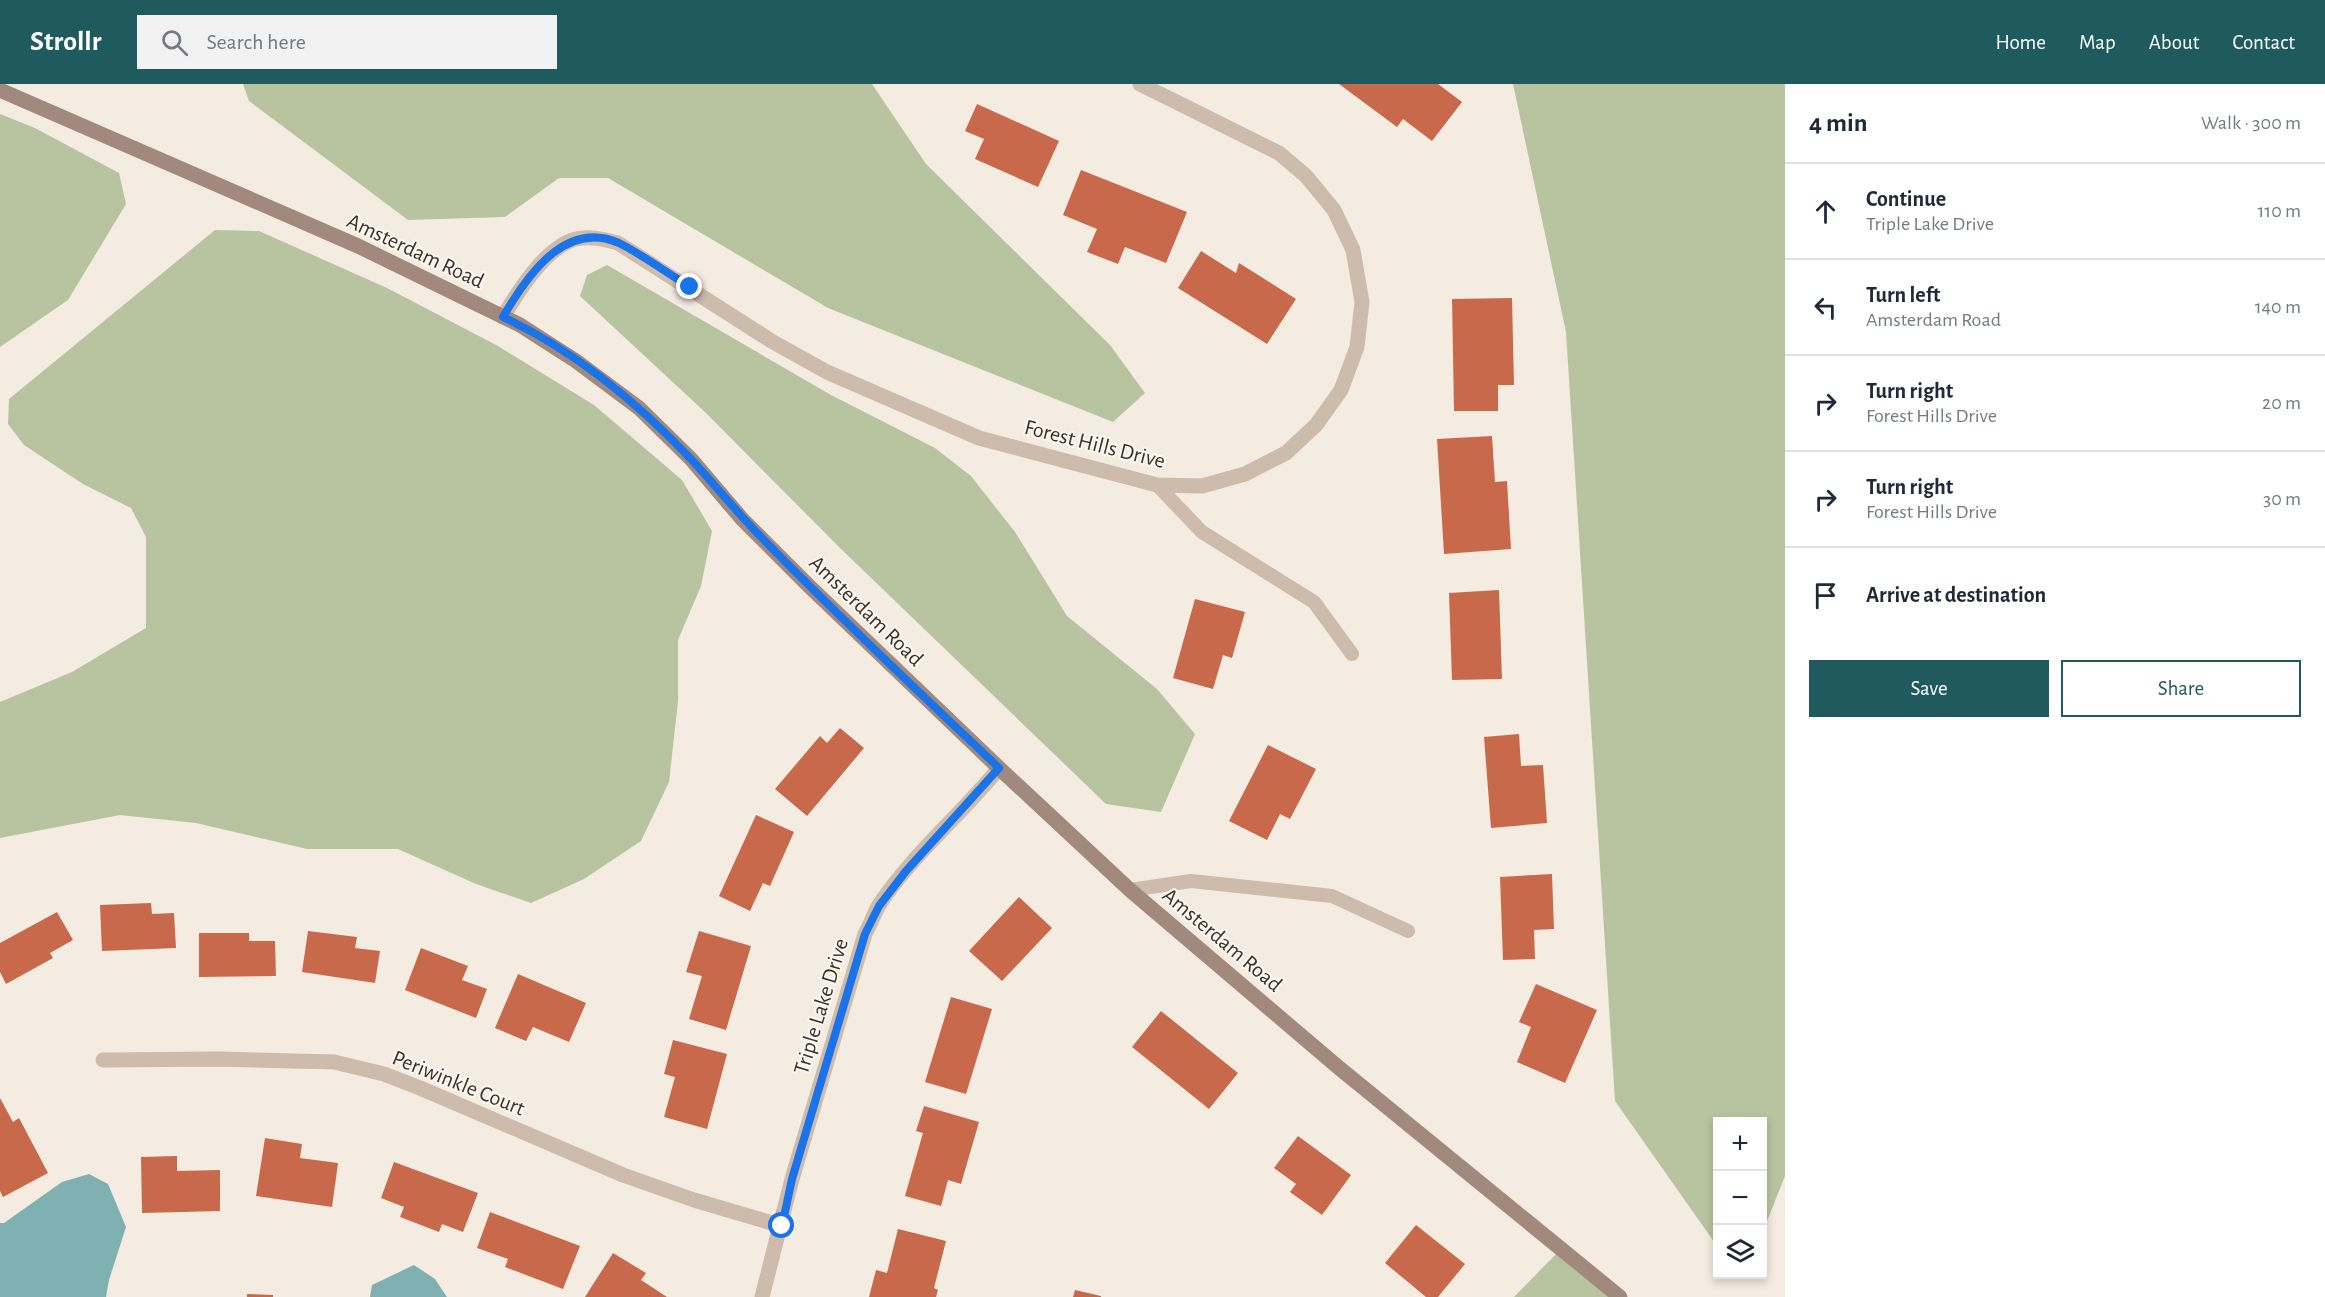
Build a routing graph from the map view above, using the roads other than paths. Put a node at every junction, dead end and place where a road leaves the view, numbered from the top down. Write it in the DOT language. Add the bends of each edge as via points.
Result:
graph roads {
  1 [pos="1140,84"];
  2 [pos="0,90"];
  3 [pos="503,317"];
  4 [pos="1157,485"];
  5 [pos="1352,654"];
  6 [pos="999,768"];
  7 [pos="1130,890"];
  8 [pos="1408,931"];
  9 [pos="103,1060"];
  10 [pos="782,1226"];
  11 [pos="762,1297"];
  12 [pos="1620,1297"];
  1 -- 4 [label="street, Forest Hills Drive" via="1279,153 1306,176 1334,210 1353,250 1362,302 1357,347 1341,390 1316,424 1286,453 1245,474 1202,486"];
  2 -- 3 [label="street, Amsterdam Road" via="358,246"];
  3 -- 4 [label="street, Forest Hills Drive" via="534,271 551,254 572,240 597,237 618,243 773,342 838,377 980,438"];
  3 -- 6 [label="street, Amsterdam Road" via="576,361 639,408 810,587"];
  4 -- 5 [label="lane" via="1202,532 1314,602"];
  6 -- 7 [label="street, Amsterdam Road"];
  6 -- 10 [label="street, Triple Lake Drive" via="906,871 879,906 865,934 792,1179"];
  7 -- 8 [label="lane" via="1191,881 1332,896"];
  7 -- 12 [label="street, Amsterdam Road" via="1338,1067"];
  9 -- 10 [label="street, Periwinkle Court" via="344,1064 420,1088 623,1175"];
  10 -- 11 [label="street, Triple Lake Drive"];
}
